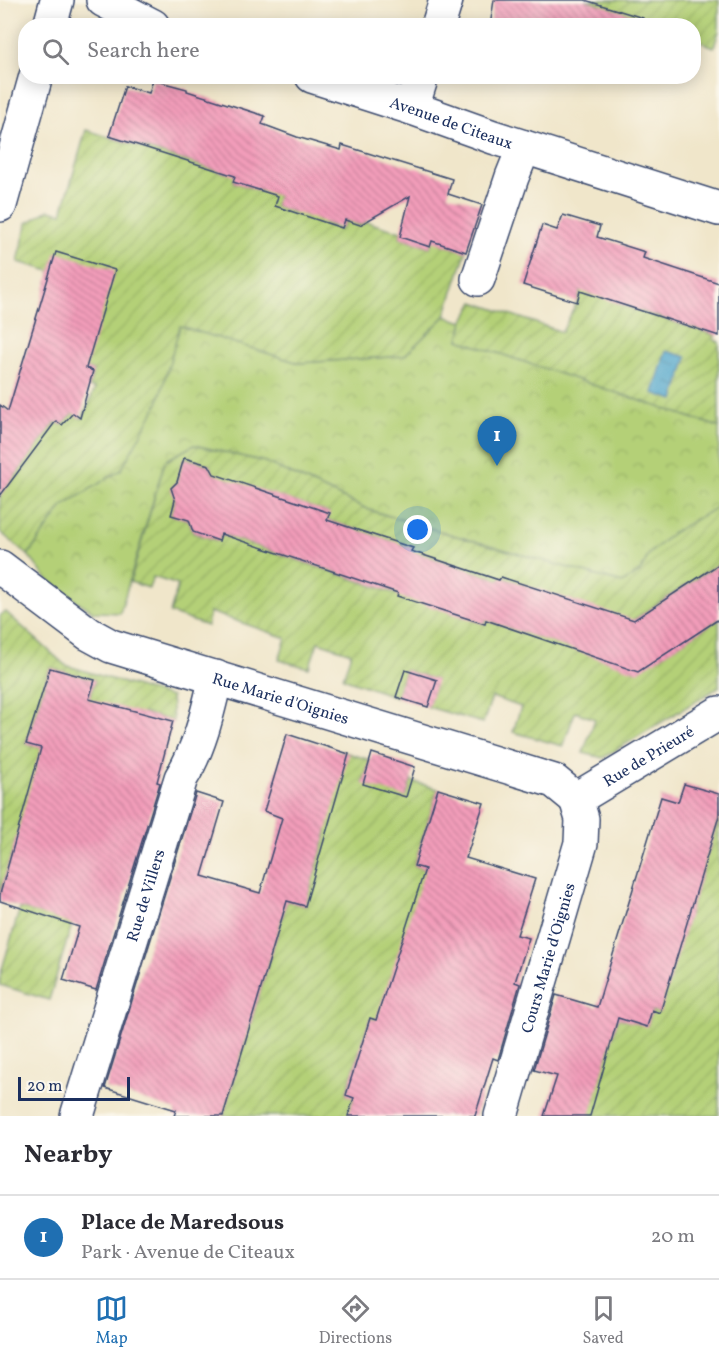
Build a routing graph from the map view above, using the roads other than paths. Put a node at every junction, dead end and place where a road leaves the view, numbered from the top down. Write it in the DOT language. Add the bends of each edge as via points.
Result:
graph roads {
  1 [pos="57,0"];
  2 [pos="103,0"];
  3 [pos="446,0"];
  4 [pos="52,18"];
  5 [pos="138,18"];
  6 [pos="440,18"];
  7 [pos="34,84"];
  8 [pos="337,84"];
  9 [pos="420,84"];
  10 [pos="412,108"];
  11 [pos="524,147"];
  12 [pos="0,205"];
  13 [pos="719,209"];
  14 [pos="478,279"];
  15 [pos="0,567"];
  16 [pos="216,677"];
  17 [pos="719,713"];
  18 [pos="576,799"];
  19 [pos="76,1116"];
  20 [pos="501,1116"];
  1 -- 4 [label="street"];
  2 -- 5 [label="street"];
  3 -- 6 [label="street"];
  7 -- 12 [label="street"];
  8 -- 10 [label="street, Avenue de Citeaux"];
  9 -- 10 [label="street"];
  10 -- 11 [label="street, Avenue de Citeaux"];
  11 -- 13 [label="street, Avenue de Citeaux"];
  11 -- 14 [label="street, Avenue de Citeaux"];
  15 -- 16 [label="street, Rue Marie d'Oignies" via="111,646"];
  16 -- 18 [label="street, Rue Marie d'Oignies" via="554,781"];
  16 -- 19 [label="street, Rue de Villers"];
  17 -- 18 [label="street, Rue de Prieuré"];
  18 -- 20 [label="street, Cours Marie d'Oignies" via="582,819 581,843"];
}
